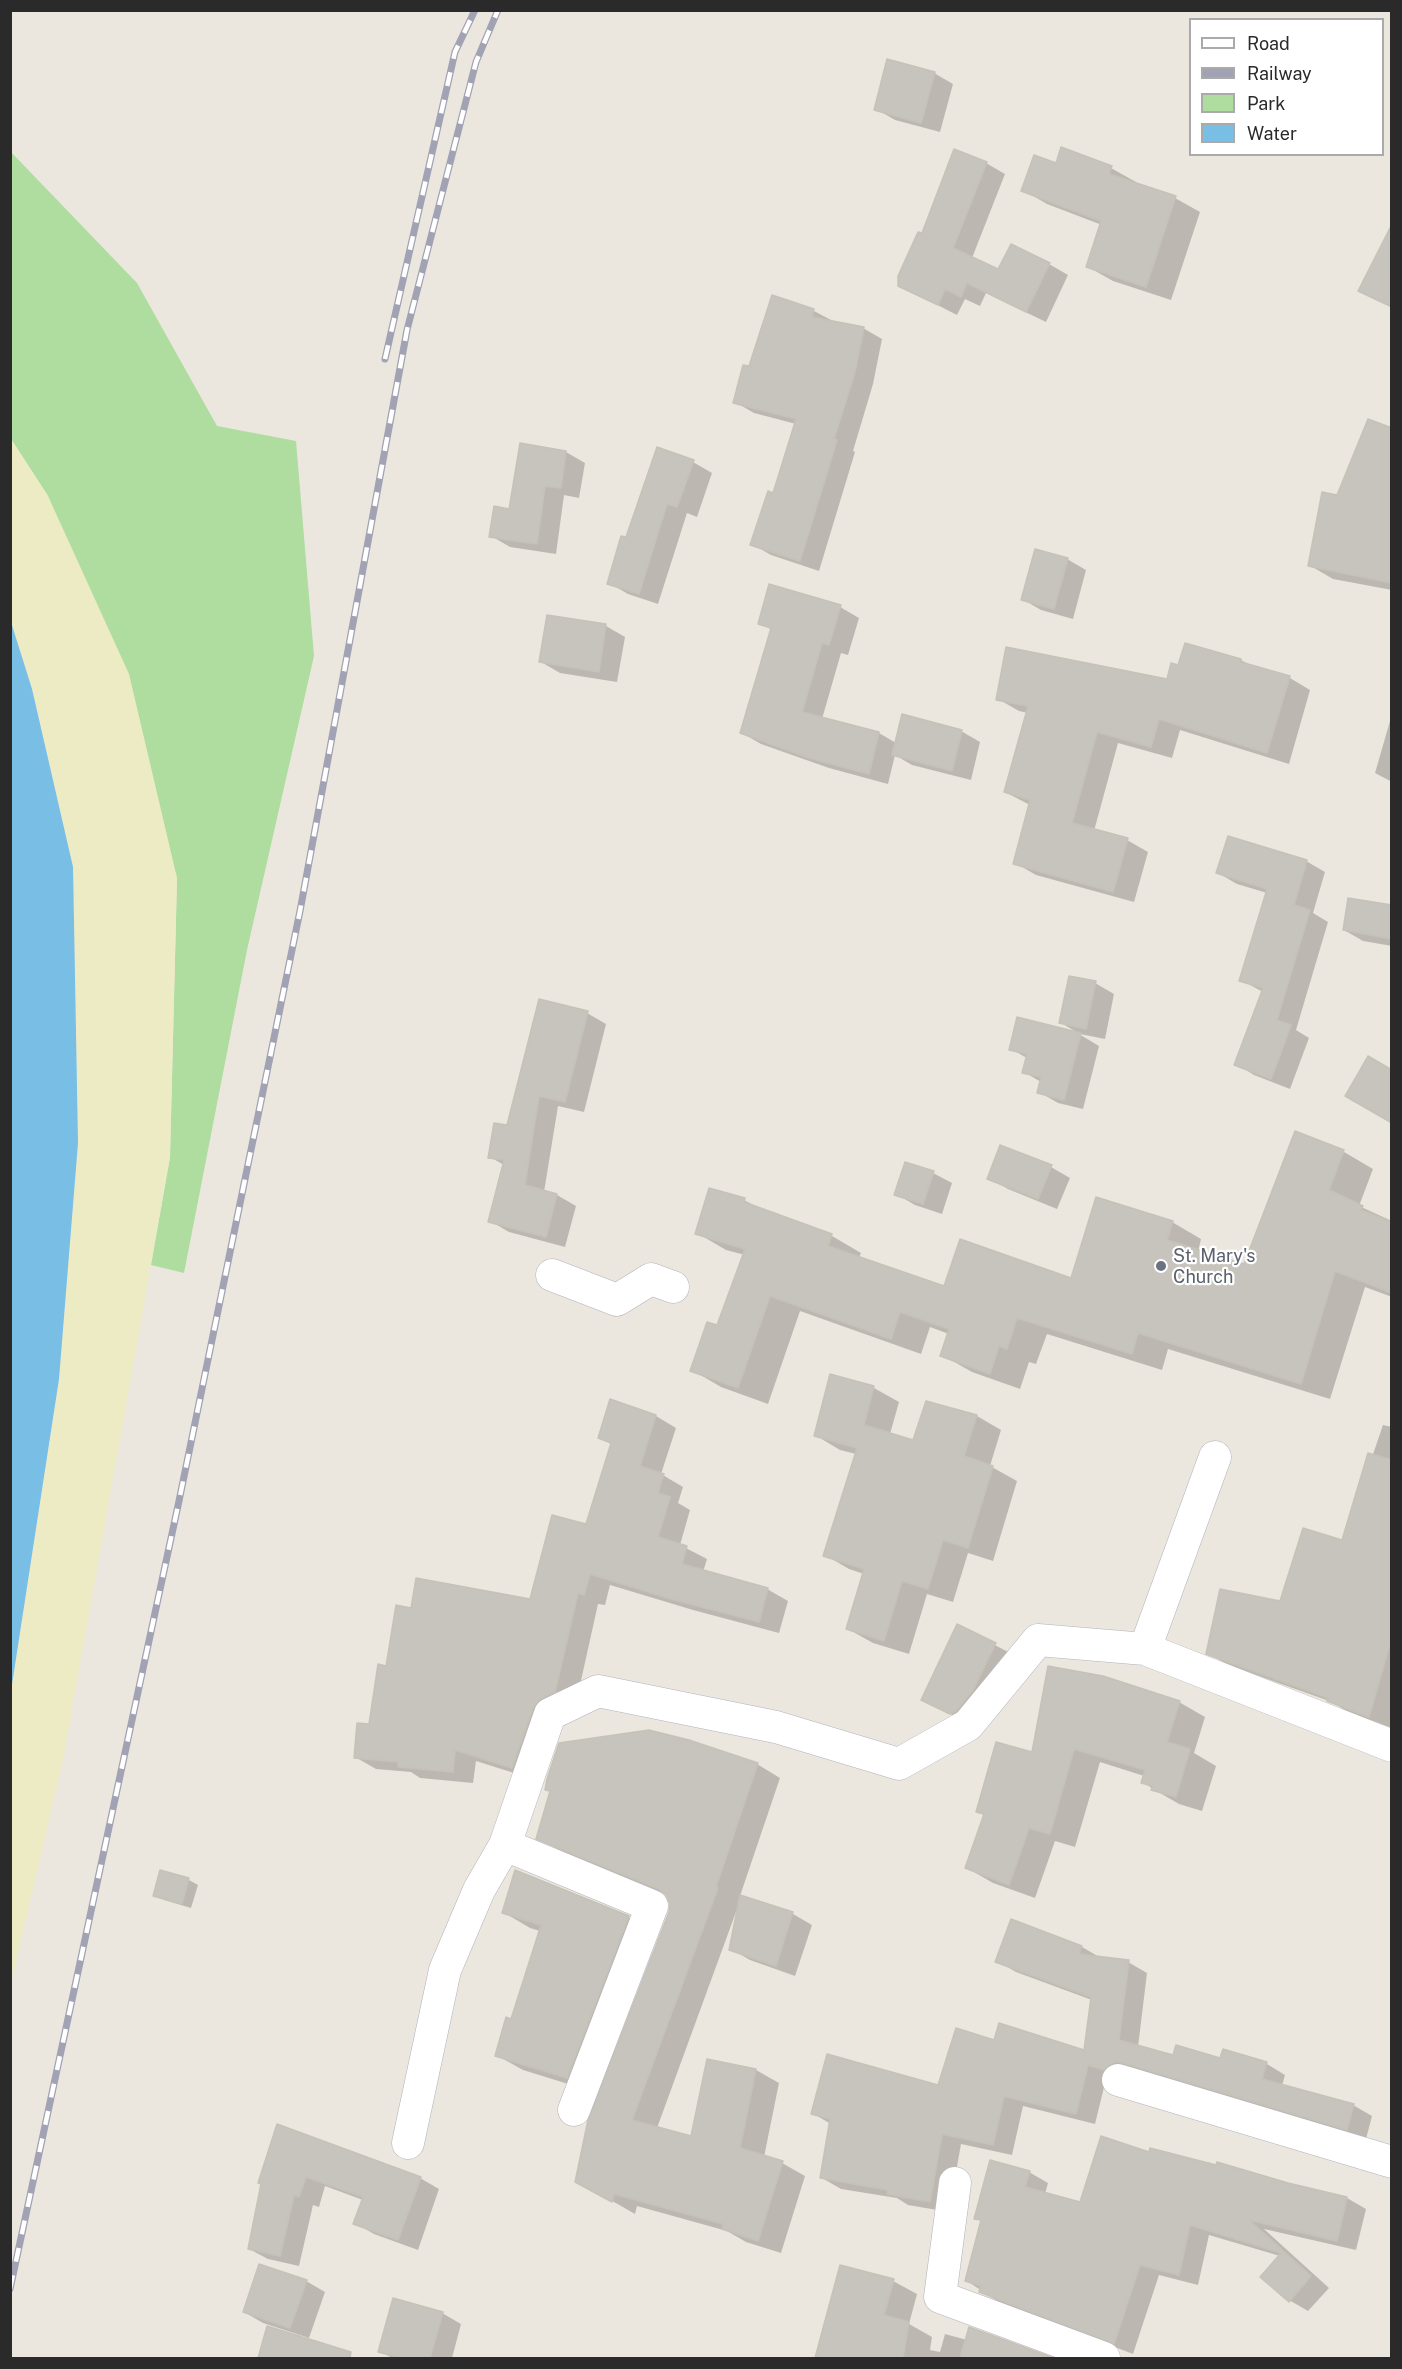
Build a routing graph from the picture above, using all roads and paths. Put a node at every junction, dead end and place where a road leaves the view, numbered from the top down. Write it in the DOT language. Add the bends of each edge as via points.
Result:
graph roads {
  1 [pos="552,1275"];
  2 [pos="673,1287"];
  3 [pos="1215,1456"];
  4 [pos="1145,1649"];
  5 [pos="1392,1746"];
  6 [pos="504,1845"];
  7 [pos="1118,2080"];
  8 [pos="574,2110"];
  9 [pos="408,2143"];
  10 [pos="1392,2162"];
  11 [pos="955,2183"];
  12 [pos="1104,2358"];
  1 -- 2 [label="street" via="617,1300 651,1279"];
  3 -- 4 [label="street"];
  4 -- 5 [label="street"];
  4 -- 6 [label="street" via="1038,1640 968,1725 899,1764 776,1727 598,1691 550,1714"];
  6 -- 8 [label="street" via="652,1906"];
  6 -- 9 [label="street" via="479,1890 445,1970"];
  7 -- 10 [label="street"];
  11 -- 12 [label="street" via="940,2297"];
}
